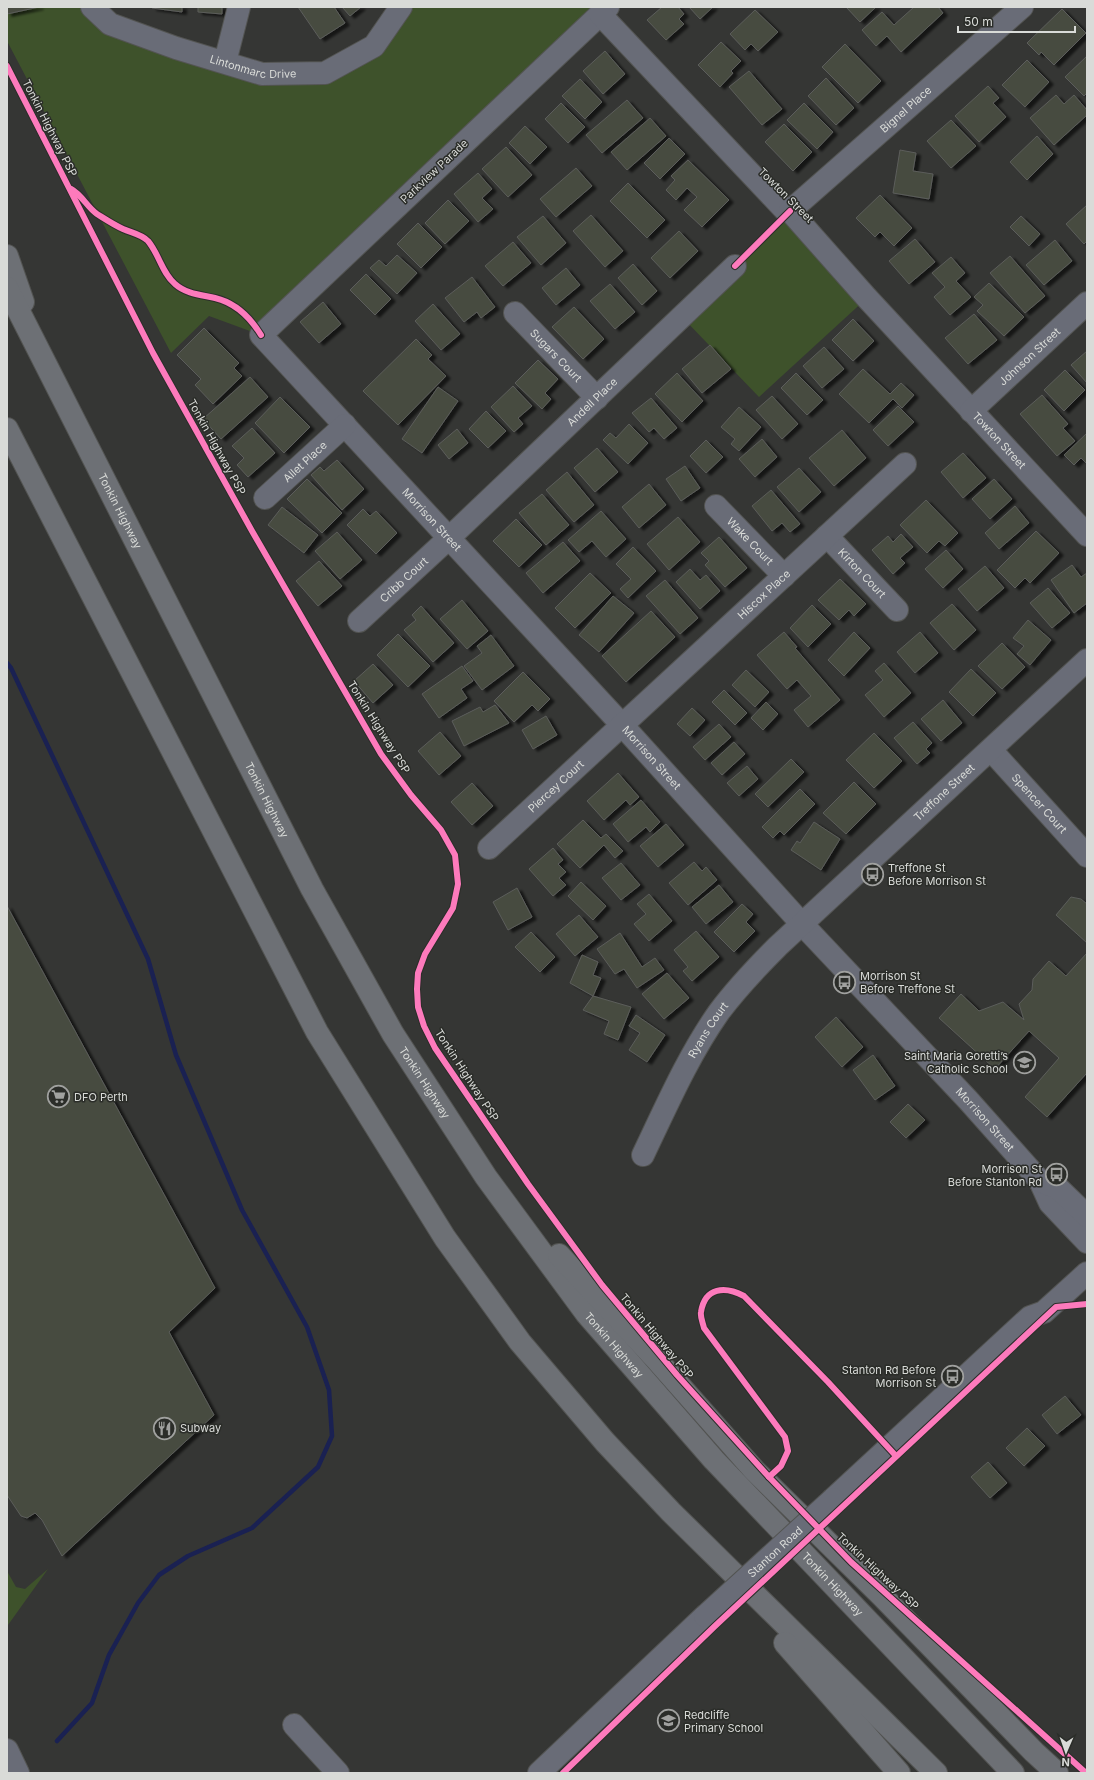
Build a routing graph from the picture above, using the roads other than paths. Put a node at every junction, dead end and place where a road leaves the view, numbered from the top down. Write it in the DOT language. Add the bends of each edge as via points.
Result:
graph roads {
  1 [pos="92,7"];
  2 [pos="238,7"];
  3 [pos="401,7"];
  4 [pos="1022,7"];
  5 [pos="604,11"];
  6 [pos="225,62"];
  7 [pos="790,211"];
  8 [pos="7,256"];
  9 [pos="735,266"];
  10 [pos="7,288"];
  11 [pos="1087,303"];
  12 [pos="515,313"];
  13 [pos="261,335"];
  14 [pos="41,353"];
  15 [pos="597,398"];
  16 [pos="971,411"];
  17 [pos="345,426"];
  18 [pos="7,429"];
  19 [pos="7,455"];
  20 [pos="905,464"];
  21 [pos="265,498"];
  22 [pos="716,506"];
  23 [pos="1087,535"];
  24 [pos="827,536"];
  25 [pos="449,538"];
  26 [pos="784,576"];
  27 [pos="96,601"];
  28 [pos="898,610"];
  29 [pos="359,621"];
  30 [pos="1087,660"];
  31 [pos="623,726"];
  32 [pos="991,750"];
  33 [pos="489,848"];
  34 [pos="1087,856"];
  35 [pos="802,924"];
  36 [pos="643,1155"];
  37 [pos="486,1177"];
  38 [pos="1040,1181"];
  39 [pos="1087,1216"];
  40 [pos="1087,1242"];
  41 [pos="1087,1254"];
  42 [pos="1087,1273"];
  43 [pos="1030,1317"];
  44 [pos="672,1512"];
  45 [pos="294,1725"];
  46 [pos="7,1750"];
  47 [pos="1011,1770"];
  48 [pos="18,1773"];
  49 [pos="338,1773"];
  50 [pos="539,1773"];
  51 [pos="899,1773"];
  52 [pos="936,1773"];
  53 [pos="1057,1773"];
  1 -- 6 [label="street, Lintonmarc Drive" via="110,24 176,48"];
  2 -- 6 [label="street"];
  3 -- 6 [label="street, Lintonmarc Drive" via="374,46 325,73 262,74"];
  4 -- 7 [label="street, Bignel Place"];
  5 -- 7 [label="street, Towton Street" via="785,210"];
  5 -- 13 [label="street, Parkview Parade"];
  7 -- 16 [label="street, Towton Street"];
  8 -- 14 [label="highway"];
  9 -- 15 [label="street, Andell Place"];
  10 -- 14 [label="highway, Tonkin Highway"];
  11 -- 16 [label="street, Johnson Street"];
  12 -- 15 [label="street, Sugars Court"];
  13 -- 17 [label="street, Morrison Street"];
  14 -- 37 [label="highway, Tonkin Highway" via="312,889 393,1034"];
  15 -- 25 [label="street, Andell Place"];
  16 -- 23 [label="street, Towton Street"];
  17 -- 21 [label="street, Allet Place"];
  17 -- 25 [label="street, Morrison Street"];
  18 -- 27 [label="highway"];
  19 -- 27 [label="highway"];
  20 -- 24 [label="street, Hiscox Place"];
  22 -- 26 [label="street, Wake Court"];
  24 -- 26 [label="street, Hiscox Place"];
  24 -- 28 [label="street, Kirton Court"];
  25 -- 29 [label="street, Cribb Court"];
  25 -- 31 [label="street, Morrison Street"];
  26 -- 31 [label="street, Hiscox Place"];
  27 -- 44 [label="highway" via="317,1032 421,1199 520,1342 605,1442"];
  30 -- 32 [label="street, Treffone Street"];
  31 -- 33 [label="street, Piercey Court"];
  31 -- 35 [label="street, Morrison Street"];
  32 -- 34 [label="street, Spencer Court"];
  32 -- 35 [label="street, Treffone Street"];
  35 -- 36 [label="street, Ryans Court" via="739,987 718,1014 698,1046"];
  35 -- 38 [label="street, Morrison Street" via="963,1094"];
  37 -- 47 [label="highway, Tonkin Highway" via="586,1313 714,1460"];
  37 -- 53 [label="highway" via="656,1359 754,1470"];
  38 -- 39 [label="street, Morrison Street" via="1058,1188"];
  38 -- 40 [label="street, Morrison Street" via="1050,1203"];
  41 -- 43 [label="street, Stanton Road" via="1034,1303"];
  42 -- 43 [label="street, Stanton Road" via="1044,1312"];
  43 -- 50 [label="street, Stanton Road, bridge" via="705,1616"];
  44 -- 51 [label="highway"];
  44 -- 52 [label="highway"];
  45 -- 49 [label="street"];
  46 -- 48 [label="street"];
}
